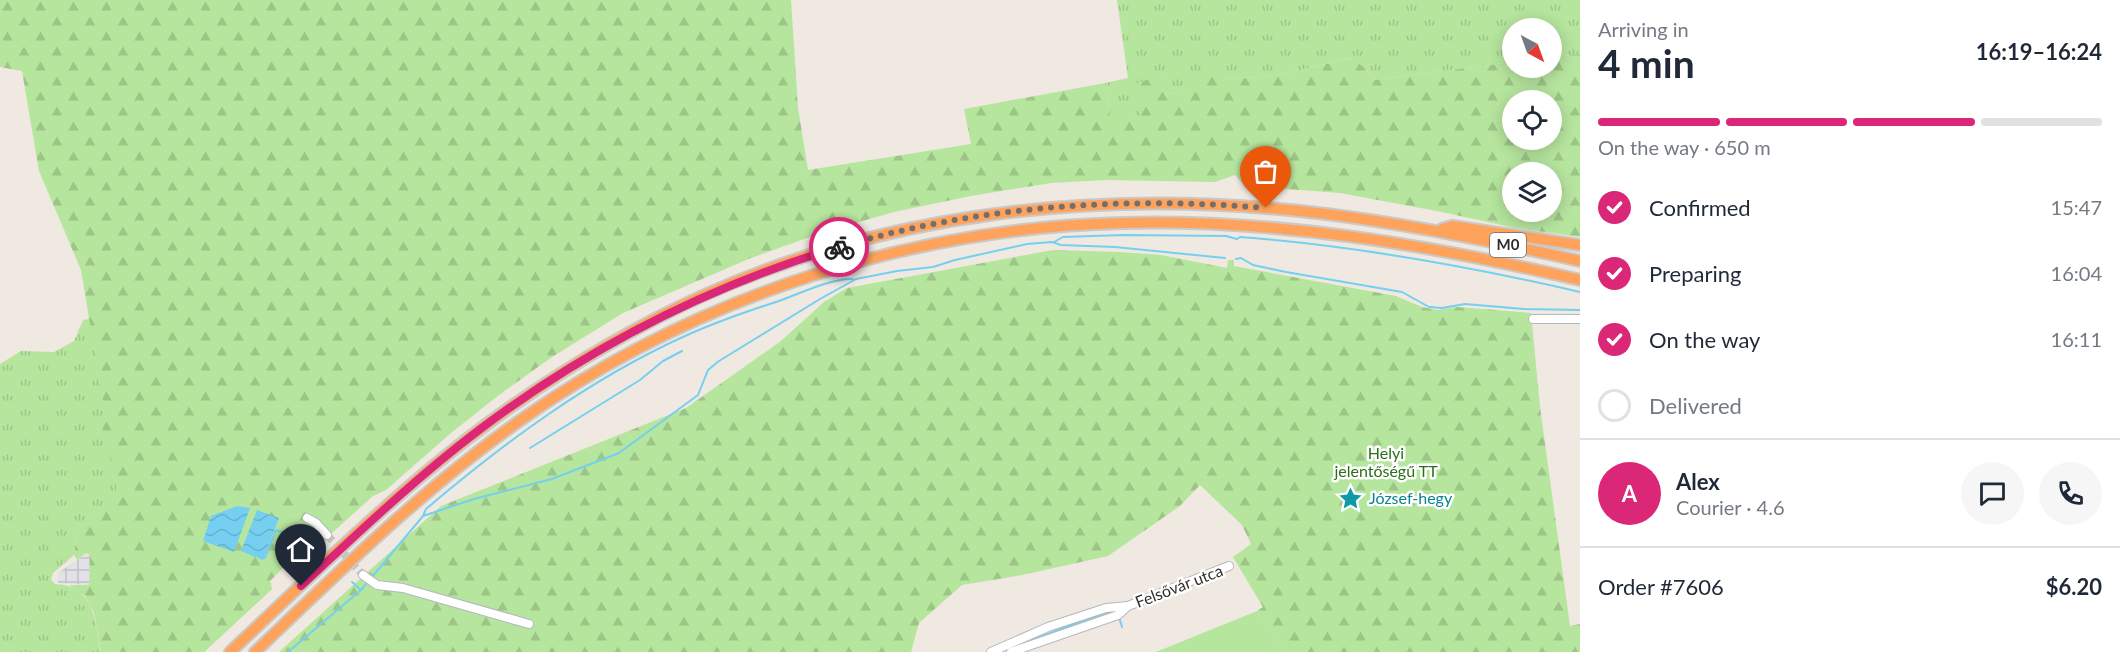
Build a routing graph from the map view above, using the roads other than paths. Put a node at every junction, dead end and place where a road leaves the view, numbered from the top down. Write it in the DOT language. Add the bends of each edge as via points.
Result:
graph roads {
  1 [pos="1436,231"];
  2 [pos="1580,245"];
  3 [pos="1580,261"];
  4 [pos="1580,280"];
  5 [pos="1533,319"];
  6 [pos="1580,319"];
  7 [pos="307,518"];
  8 [pos="327,535"];
  9 [pos="1229,566"];
  10 [pos="368,579"];
  11 [pos="1128,606"];
  12 [pos="529,624"];
  13 [pos="230,652"];
  14 [pos="255,652"];
  15 [pos="991,652"];
  16 [pos="1011,652"];
  1 -- 2 [label="highway" via="1452,226"];
  1 -- 3 [label="highway, M0"];
  1 -- 13 [label="highway, M0" via="1250,207 1094,204 1019,210 933,224 783,265 699,298 638,329 511,406 389,505"];
  4 -- 14 [label="highway, M0" via="1472,256 1373,240 1293,229 1204,224 1047,227 938,243 869,259 706,314 577,382 445,478"];
  5 -- 6 [label="street"];
  7 -- 8 [label="street"];
  9 -- 11 [label="street, Felsővár utca"];
  10 -- 12 [label="street"];
  11 -- 15 [label="street, Felsővár utca" via="1106,608 1048,627"];
  11 -- 16 [label="street, Felsővár utca" via="1118,615"];
}
